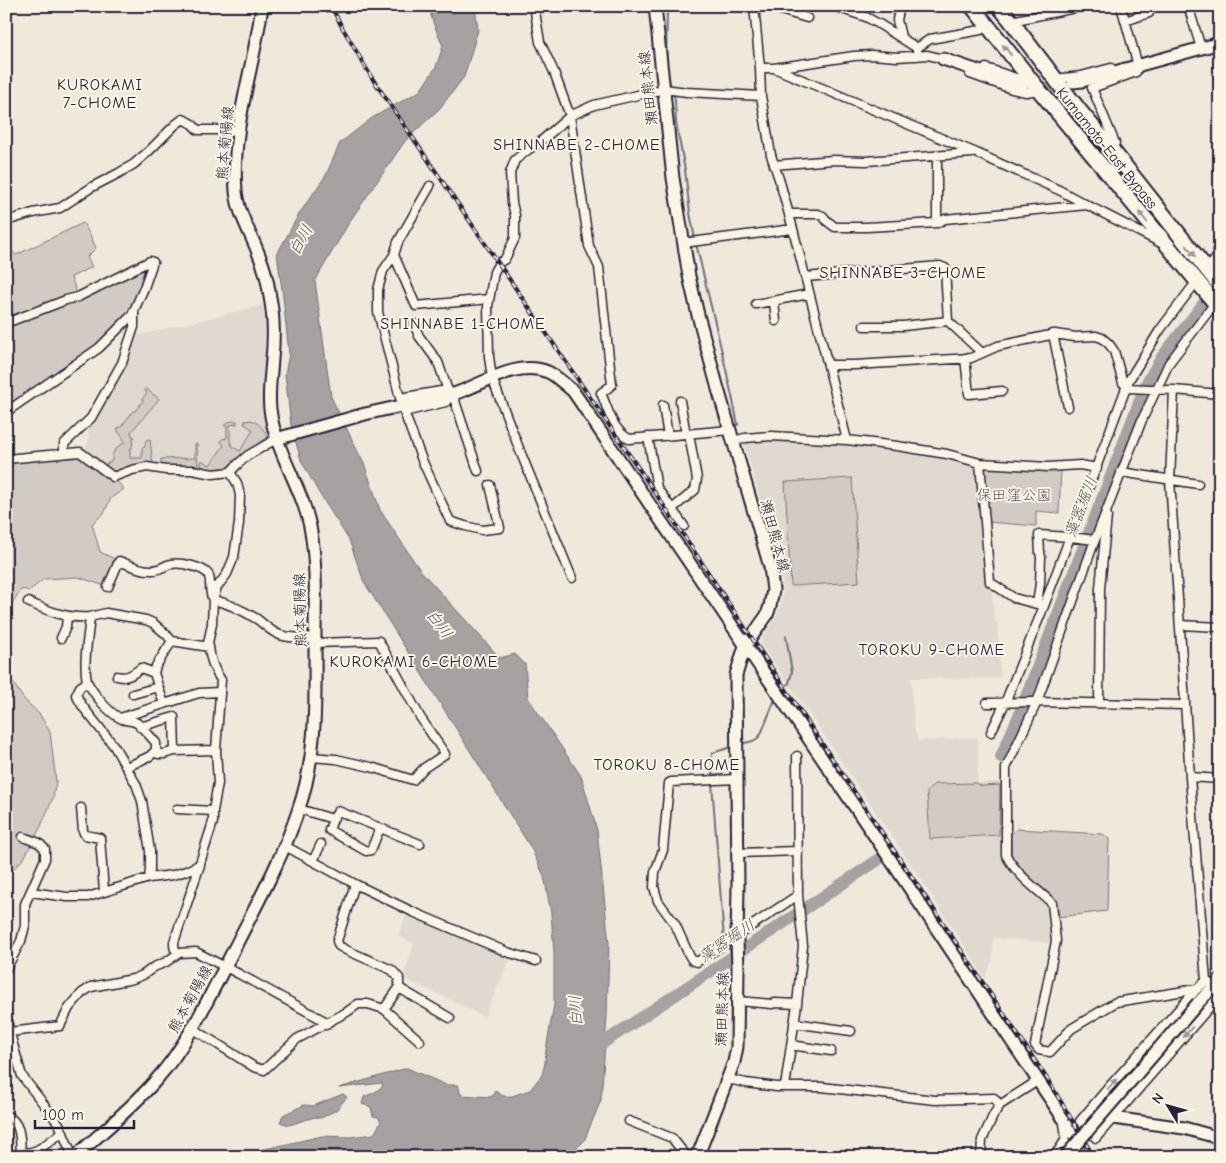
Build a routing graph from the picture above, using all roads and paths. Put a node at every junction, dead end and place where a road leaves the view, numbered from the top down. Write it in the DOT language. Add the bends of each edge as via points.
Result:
graph roads {
  1 [pos="262,6"];
  2 [pos="534,6"];
  3 [pos="655,6"];
  4 [pos="754,6"];
  5 [pos="767,6"];
  6 [pos="833,6"];
  7 [pos="900,6"];
  8 [pos="972,6"];
  9 [pos="998,6"];
  10 [pos="1086,6"];
  11 [pos="1121,6"];
  12 [pos="1150,6"];
  13 [pos="1190,12"];
  14 [pos="807,18"];
  15 [pos="1011,21"];
  16 [pos="1125,21"];
  17 [pos="987,25"];
  18 [pos="901,38"];
  19 [pos="1220,43"];
  20 [pos="1201,48"];
  21 [pos="917,52"];
  22 [pos="943,59"];
  23 [pos="1138,64"];
  24 [pos="760,68"];
  25 [pos="774,68"];
  26 [pos="1055,79"];
  27 [pos="1026,82"];
  28 [pos="1073,82"];
  29 [pos="664,89"];
  30 [pos="1039,90"];
  31 [pos="761,96"];
  32 [pos="570,116"];
  33 [pos="238,130"];
  34 [pos="1112,150"];
  35 [pos="974,152"];
  36 [pos="937,155"];
  37 [pos="774,165"];
  38 [pos="430,186"];
  39 [pos="1086,205"];
  40 [pos="789,214"];
  41 [pos="6,221"];
  42 [pos="937,223"];
  43 [pos="793,229"];
  44 [pos="683,243"];
  45 [pos="1166,245"];
  46 [pos="1220,254"];
  47 [pos="394,256"];
  48 [pos="1207,269"];
  49 [pos="805,277"];
  50 [pos="1197,281"];
  51 [pos="1220,286"];
  52 [pos="809,294"];
  53 [pos="489,300"];
  54 [pos="774,300"];
  55 [pos="756,304"];
  56 [pos="1217,306"];
  57 [pos="134,311"];
  58 [pos="776,321"];
  59 [pos="948,321"];
  60 [pos="6,323"];
  61 [pos="414,324"];
  62 [pos="864,326"];
  63 [pos="1053,334"];
  64 [pos="982,353"];
  65 [pos="965,358"];
  66 [pos="828,365"];
  67 [pos="492,378"];
  68 [pos="1128,387"];
  69 [pos="1155,390"];
  70 [pos="1174,390"];
  71 [pos="1002,391"];
  72 [pos="1220,394"];
  73 [pos="451,395"];
  74 [pos="680,401"];
  75 [pos="663,405"];
  76 [pos="1068,407"];
  77 [pos="6,412"];
  78 [pos="687,434"];
  79 [pos="668,436"];
  80 [pos="732,436"];
  81 [pos="648,437"];
  82 [pos="276,439"];
  83 [pos="847,440"];
  84 [pos="67,453"];
  85 [pos="6,459"];
  86 [pos="980,463"];
  87 [pos="1097,468"];
  88 [pos="478,471"];
  89 [pos="230,472"];
  90 [pos="1121,472"];
  91 [pos="1170,480"];
  92 [pos="1198,484"];
  93 [pos="490,485"];
  94 [pos="1108,507"];
  95 [pos="672,509"];
  96 [pos="684,526"];
  97 [pos="1070,537"];
  98 [pos="1093,540"];
  99 [pos="572,578"];
  100 [pos="108,587"];
  101 [pos="213,600"];
  102 [pos="28,602"];
  103 [pos="1041,605"];
  104 [pos="67,616"];
  105 [pos="90,618"];
  106 [pos="1180,625"];
  107 [pos="1220,627"];
  108 [pos="61,638"];
  109 [pos="172,641"];
  110 [pos="315,641"];
  111 [pos="745,646"];
  112 [pos="209,647"];
  113 [pos="154,673"];
  114 [pos="116,676"];
  115 [pos="87,682"];
  116 [pos="158,687"];
  117 [pos="220,692"];
  118 [pos="133,694"];
  119 [pos="173,701"];
  120 [pos="1035,702"];
  121 [pos="1006,703"];
  122 [pos="1099,703"];
  123 [pos="164,704"];
  124 [pos="987,704"];
  125 [pos="1185,705"];
  126 [pos="174,717"];
  127 [pos="120,718"];
  128 [pos="140,726"];
  129 [pos="991,732"];
  130 [pos="156,750"];
  131 [pos="216,750"];
  132 [pos="175,751"];
  133 [pos="311,756"];
  134 [pos="797,756"];
  135 [pos="126,766"];
  136 [pos="1190,777"];
  137 [pos="738,779"];
  138 [pos="1220,779"];
  139 [pos="81,808"];
  140 [pos="299,808"];
  141 [pos="177,809"];
  142 [pos="213,811"];
  143 [pos="334,819"];
  144 [pos="380,828"];
  145 [pos="23,837"];
  146 [pos="321,844"];
  147 [pos="420,844"];
  148 [pos="285,846"];
  149 [pos="798,851"];
  150 [pos="738,853"];
  151 [pos="313,861"];
  152 [pos="200,863"];
  153 [pos="149,878"];
  154 [pos="355,884"];
  155 [pos="31,892"];
  156 [pos="104,892"];
  157 [pos="798,895"];
  158 [pos="737,938"];
  159 [pos="179,953"];
  160 [pos="536,961"];
  161 [pos="225,967"];
  162 [pos="6,969"];
  163 [pos="1217,987"];
  164 [pos="399,988"];
  165 [pos="1197,989"];
  166 [pos="738,1001"];
  167 [pos="797,1004"];
  168 [pos="384,1009"];
  169 [pos="6,1018"];
  170 [pos="450,1018"];
  171 [pos="794,1023"];
  172 [pos="326,1025"];
  173 [pos="192,1028"];
  174 [pos="851,1031"];
  175 [pos="10,1032"];
  176 [pos="420,1040"];
  177 [pos="791,1045"];
  178 [pos="831,1051"];
  179 [pos="728,1079"];
  180 [pos="1038,1080"];
  181 [pos="785,1088"];
  182 [pos="1000,1105"];
  183 [pos="6,1115"];
  184 [pos="1063,1118"];
  185 [pos="1113,1118"];
  186 [pos="629,1121"];
  187 [pos="63,1132"];
  188 [pos="1220,1138"];
  189 [pos="1065,1141"];
  190 [pos="21,1154"];
  191 [pos="688,1156"];
  192 [pos="1080,1156"];
  193 [pos="74,1157"];
  194 [pos="981,1157"];
  195 [pos="1053,1157"];
  196 [pos="1065,1157"];
  1 -- 33 [label="main road, 熊本菊陽線"];
  2 -- 32 [label="street" via="540,42"];
  3 -- 29 [label="main road, 瀬田熊本線"];
  4 -- 24 [label="street"];
  5 -- 14 [label="street"];
  6 -- 18 [label="street" via="866,18"];
  7 -- 18 [label="street" via="897,20"];
  8 -- 17 [label="highway, Kumamoto-East Bypass"];
  9 -- 15 [label="highway, Kumamoto-East Bypass"];
  10 -- 15 [label="street"];
  11 -- 16 [label="street"];
  12 -- 16 [label="street" via="1149,13"];
  13 -- 20 [label="street"];
  15 -- 26 [label="highway, Kumamoto-East Bypass"];
  16 -- 23 [label="street"];
  17 -- 21 [label="street" via="981,30 930,39"];
  27 -- 17 [label="highway, Kumamoto-East Bypass, one-way"];
  18 -- 21 [label="street"];
  19 -- 20 [label="main road"];
  20 -- 23 [label="main road"];
  21 -- 22 [label="street"];
  21 -- 25 [label="street" via="897,57 854,56"];
  22 -- 27 [label="main road"];
  22 -- 30 [label="street" via="947,66 1012,89"];
  23 -- 26 [label="street"];
  23 -- 28 [label="main road"];
  23 -- 34 [label="street" via="1136,72 1092,88 1115,142"];
  24 -- 25 [label="street"];
  24 -- 31 [label="street"];
  25 -- 35 [label="street"];
  26 -- 34 [label="highway, Kumamoto-East Bypass"];
  27 -- 30 [label="highway, Kumamoto-East Bypass"];
  29 -- 31 [label="street"];
  29 -- 32 [label="street" via="594,105"];
  29 -- 44 [label="main road, 瀬田熊本線" via="672,178"];
  45 -- 30 [label="highway, Kumamoto-East Bypass, one-way"];
  31 -- 37 [label="street"];
  32 -- 53 [label="street" via="515,160 510,172 515,238 494,272"];
  32 -- 81 [label="street" via="589,246 599,267 612,385 601,393 621,434 629,439"];
  33 -- 41 [label="street" via="198,130 183,119 134,164 60,208"];
  33 -- 82 [label="main road, 熊本菊陽線" via="236,194 241,214 259,252 270,297 273,333 269,390"];
  34 -- 48 [label="highway, Kumamoto-East Bypass, one-way"];
  35 -- 36 [label="street"];
  35 -- 39 [label="street"];
  36 -- 37 [label="street"];
  36 -- 42 [label="street"];
  37 -- 40 [label="street"];
  38 -- 47 [label="street" via="398,242"];
  39 -- 42 [label="street" via="945,219"];
  39 -- 45 [label="street"];
  40 -- 42 [label="street" via="818,214 835,227"];
  40 -- 43 [label="street"];
  43 -- 44 [label="street"];
  43 -- 49 [label="street"];
  44 -- 80 [label="main road, 瀬田熊本線" via="698,315"];
  45 -- 50 [label="highway, Kumamoto-East Bypass"];
  46 -- 48 [label="street"];
  47 -- 53 [label="street" via="416,306"];
  47 -- 73 [label="street" via="383,271 378,290 378,312 400,398 441,392"];
  48 -- 51 [label="highway, Kumamoto-East Bypass"];
  49 -- 52 [label="street"];
  49 -- 59 [label="street" via="940,266 945,268"];
  50 -- 56 [label="highway, Kumamoto-East Bypass"];
  50 -- 68 [label="street" via="1160,330 1134,371"];
  52 -- 54 [label="street"];
  52 -- 66 [label="street"];
  53 -- 67 [label="street" via="488,345"];
  54 -- 55 [label="street"];
  54 -- 58 [label="street"];
  56 -- 69 [label="street" via="1169,363"];
  57 -- 60 [label="street" via="153,262 78,298"];
  57 -- 77 [label="street" via="99,348"];
  57 -- 84 [label="street" via="134,327 122,363 91,418 64,444"];
  59 -- 62 [label="street"];
  59 -- 64 [label="street"];
  61 -- 73 [label="street" via="438,362"];
  63 -- 64 [label="street" via="998,346"];
  63 -- 68 [label="street" via="1102,338 1114,351 1123,383"];
  63 -- 76 [label="street"];
  64 -- 65 [label="street"];
  65 -- 66 [label="street"];
  65 -- 71 [label="street" via="969,394"];
  66 -- 83 [label="street"];
  67 -- 73 [label="main road"];
  67 -- 99 [label="street"];
  67 -- 111 [label="main road" via="530,368 548,373 573,391"];
  68 -- 69 [label="street"];
  68 -- 87 [label="street"];
  69 -- 70 [label="street"];
  69 -- 90 [label="street"];
  70 -- 72 [label="street"];
  70 -- 91 [label="street"];
  73 -- 82 [label="main road" via="365,414"];
  73 -- 88 [label="street"];
  73 -- 93 [label="street" via="446,402 404,412 450,521 482,530 500,528"];
  74 -- 78 [label="street"];
  75 -- 79 [label="street"];
  78 -- 79 [label="street"];
  78 -- 80 [label="street"];
  78 -- 95 [label="street" via="697,479 695,490"];
  79 -- 81 [label="street"];
  80 -- 83 [label="street"];
  80 -- 111 [label="main road, 瀬田熊本線" via="770,567 773,590 767,615"];
  81 -- 95 [label="street" via="657,488"];
  82 -- 89 [label="street" via="247,456"];
  82 -- 110 [label="main road, 熊本菊陽線" via="305,506 311,531"];
  83 -- 86 [label="street" via="943,453"];
  84 -- 85 [label="street"];
  84 -- 89 [label="street" via="80,452 113,477 147,467 213,474"];
  86 -- 87 [label="street"];
  86 -- 103 [label="street" via="990,582 1014,598"];
  87 -- 97 [label="street"];
  89 -- 101 [label="street" via="240,495 239,523 227,574 217,587"];
  90 -- 91 [label="street"];
  90 -- 94 [label="street"];
  91 -- 92 [label="street"];
  91 -- 106 [label="street"];
  94 -- 98 [label="street"];
  94 -- 122 [label="street" via="1100,588"];
  95 -- 96 [label="street"];
  97 -- 98 [label="street"];
  97 -- 103 [label="street"];
  97 -- 103 [label="street" via="1039,535"];
  98 -- 120 [label="street"];
  100 -- 101 [label="street" via="120,562 144,570 156,570 171,564 186,565 198,567 210,577"];
  101 -- 110 [label="street" via="241,610 274,633"];
  101 -- 112 [label="street"];
  102 -- 104 [label="street"];
  103 -- 121 [label="street"];
  104 -- 105 [label="street"];
  104 -- 108 [label="street"];
  105 -- 109 [label="street" via="106,613 146,620"];
  105 -- 115 [label="street" via="85,659"];
  106 -- 107 [label="street"];
  106 -- 125 [label="street"];
  109 -- 112 [label="street"];
  109 -- 113 [label="street"];
  110 -- 133 [label="main road, 熊本菊陽線"];
  110 -- 133 [label="street" via="379,641 420,717 445,754 413,780 371,766"];
  111 -- 137 [label="main road, 瀬田熊本線" via="736,675"];
  111 -- 180 [label="main road"];
  112 -- 117 [label="street" via="212,662 222,680"];
  113 -- 114 [label="street" via="140,668 129,676"];
  113 -- 116 [label="street"];
  115 -- 127 [label="street"];
  115 -- 135 [label="street" via="76,695"];
  116 -- 118 [label="street"];
  116 -- 123 [label="street"];
  117 -- 119 [label="street" via="199,693"];
  117 -- 131 [label="street"];
  119 -- 123 [label="street"];
  119 -- 126 [label="street"];
  120 -- 121 [label="street"];
  120 -- 122 [label="street"];
  120 -- 165 [label="street" via="1006,768 1006,856 1010,864 1052,903 1056,942 1035,1045 1039,1050 1050,1052 1071,1029 1116,1002"];
  121 -- 124 [label="street"];
  121 -- 129 [label="street"];
  122 -- 125 [label="street"];
  123 -- 127 [label="street"];
  125 -- 136 [label="street"];
  126 -- 128 [label="street"];
  126 -- 132 [label="street"];
  127 -- 128 [label="street"];
  128 -- 130 [label="street" via="153,740"];
  130 -- 132 [label="street" via="158,754"];
  130 -- 135 [label="street" via="147,758"];
  131 -- 132 [label="street"];
  131 -- 142 [label="street" via="218,783"];
  133 -- 140 [label="main road, 熊本菊陽線"];
  134 -- 149 [label="street"];
  135 -- 153 [label="street" via="142,801 150,851"];
  136 -- 138 [label="street"];
  136 -- 163 [label="street"];
  137 -- 150 [label="main road, 瀬田熊本線"];
  137 -- 158 [label="street" via="669,783 663,850 655,872 654,887 658,902 675,924 692,960 697,962"];
  139 -- 156 [label="street" via="85,835 100,838"];
  140 -- 143 [label="street"];
  140 -- 148 [label="main road, 熊本菊陽線"];
  141 -- 142 [label="street"];
  142 -- 152 [label="street" via="213,822"];
  143 -- 144 [label="street" via="338,811"];
  143 -- 144 [label="street" via="330,830 366,851 371,850"];
  144 -- 147 [label="street"];
  145 -- 155 [label="street" via="39,842 45,849 45,859"];
  146 -- 151 [label="street"];
  148 -- 151 [label="street"];
  148 -- 161 [label="main road, 熊本菊陽線"];
  149 -- 150 [label="street"];
  149 -- 157 [label="street"];
  150 -- 158 [label="main road, 瀬田熊本線"];
  151 -- 154 [label="street"];
  152 -- 153 [label="street" via="186,871"];
  152 -- 159 [label="street" via="174,942"];
  153 -- 156 [label="street"];
  154 -- 160 [label="street" via="412,912"];
  154 -- 164 [label="street" via="337,941 339,946 392,970 399,978"];
  155 -- 156 [label="street" via="77,897"];
  155 -- 162 [label="street" via="25,904 21,941"];
  157 -- 158 [label="street"];
  157 -- 167 [label="street" via="803,946"];
  158 -- 166 [label="main road, 瀬田熊本線"];
  159 -- 161 [label="street" via="196,952"];
  159 -- 175 [label="street" via="133,979 91,987 69,1008 60,1026"];
  161 -- 172 [label="street" via="323,1020"];
  161 -- 173 [label="main road, 熊本菊陽線"];
  163 -- 165 [label="street"];
  163 -- 185 [label="street, one-way"];
  163 -- 196 [label="main road, bridge" via="1198,1003"];
  164 -- 168 [label="street"];
  164 -- 170 [label="street"];
  185 -- 165 [label="street, one-way" via="1096,1138 1080,1121"];
  166 -- 167 [label="street"];
  166 -- 179 [label="main road, 瀬田熊本線" via="737,1047"];
  167 -- 171 [label="street"];
  168 -- 172 [label="street" via="358,1004"];
  168 -- 176 [label="street"];
  169 -- 175 [label="street"];
  171 -- 174 [label="street"];
  171 -- 177 [label="street"];
  172 -- 173 [label="street" via="297,1039 264,1070"];
  173 -- 193 [label="main road, 熊本菊陽線" via="157,1080"];
  175 -- 187 [label="street" via="22,1076"];
  177 -- 178 [label="street"];
  177 -- 181 [label="street"];
  179 -- 181 [label="street"];
  179 -- 191 [label="main road, 瀬田熊本線" via="700,1150"];
  180 -- 182 [label="street"];
  180 -- 184 [label="main road"];
  181 -- 182 [label="street" via="822,1087 935,1100 994,1098"];
  182 -- 194 [label="street" via="982,1140"];
  183 -- 190 [label="street" via="20,1133"];
  184 -- 189 [label="street"];
  184 -- 192 [label="street" via="1080,1146"];
  185 -- 188 [label="main road" via="1184,1128"];
  186 -- 191 [label="street" via="672,1138"];
  187 -- 190 [label="street" via="35,1151"];
  187 -- 193 [label="street"];
  189 -- 192 [label="street"];
  189 -- 195 [label="street"];
}
